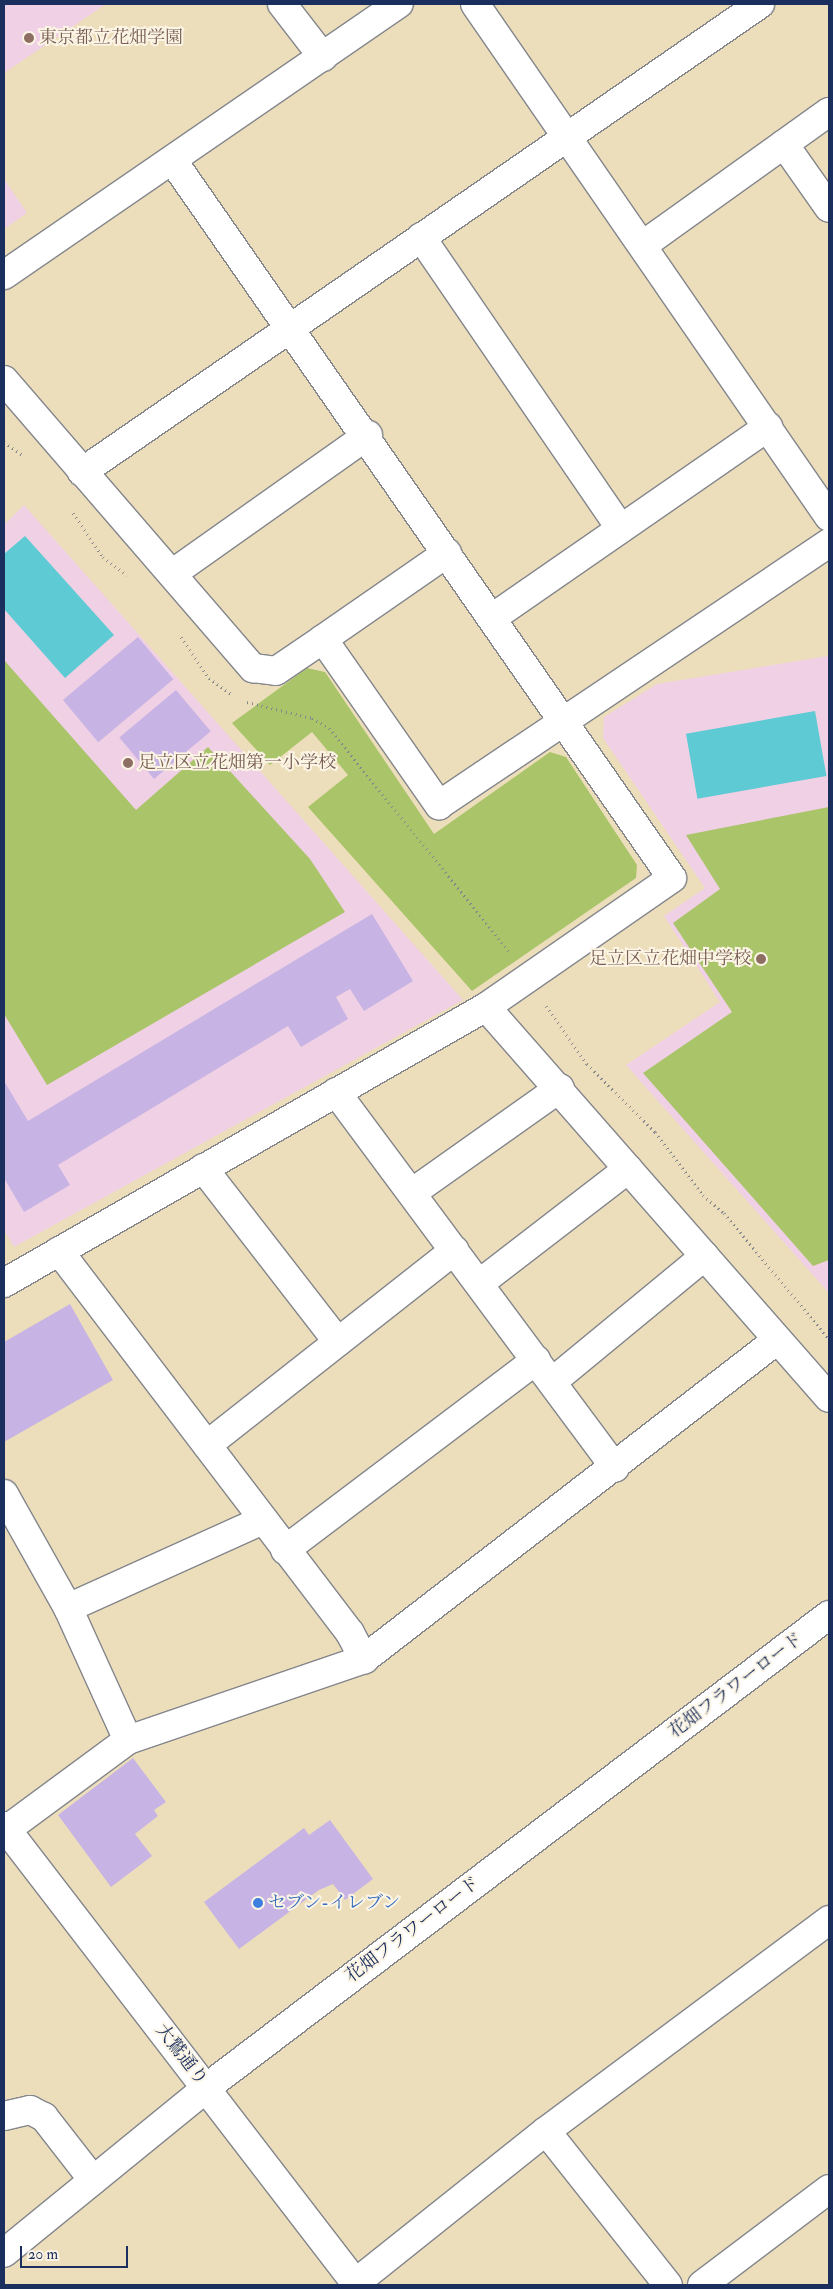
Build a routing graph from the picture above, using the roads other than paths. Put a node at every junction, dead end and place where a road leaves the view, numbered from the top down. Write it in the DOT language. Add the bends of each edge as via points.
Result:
graph roads {
  1 [pos="282,4"];
  2 [pos="399,4"];
  3 [pos="475,4"];
  4 [pos="760,4"];
  5 [pos="322,56"];
  6 [pos="829,112"];
  7 [pos="569,137"];
  8 [pos="784,144"];
  9 [pos="173,161"];
  10 [pos="829,208"];
  11 [pos="421,237"];
  12 [pos="643,245"];
  13 [pos="4,275"];
  14 [pos="292,326"];
  15 [pos="4,380"];
  16 [pos="768,427"];
  17 [pos="368,435"];
  18 [pos="82,472"];
  19 [pos="829,516"];
  20 [pos="620,528"];
  21 [pos="829,543"];
  22 [pos="447,553"];
  23 [pos="172,573"];
  24 [pos="492,618"];
  25 [pos="324,639"];
  26 [pos="563,719"];
  27 [pos="486,1006"];
  28 [pos="560,1088"];
  29 [pos="336,1092"];
  30 [pos="203,1168"];
  31 [pos="628,1169"];
  32 [pos="413,1192"];
  33 [pos="455,1250"];
  34 [pos="59,1251"];
  35 [pos="705,1256"];
  36 [pos="4,1283"];
  37 [pos="480,1284"];
  38 [pos="778,1340"];
  39 [pos="338,1342"];
  40 [pos="536,1360"];
  41 [pos="552,1382"];
  42 [pos="829,1398"];
  43 [pos="208,1445"];
  44 [pos="615,1468"];
  45 [pos="4,1494"];
  46 [pos="261,1521"];
  47 [pos="285,1550"];
  48 [pos="68,1608"];
  49 [pos="829,1615"];
  50 [pos="364,1659"];
  51 [pos="128,1740"];
  52 [pos="5,1828"];
  53 [pos="829,1920"];
  54 [pos="206,2088"];
  55 [pos="4,2116"];
  56 [pos="546,2131"];
  57 [pos="93,2180"];
  58 [pos="829,2188"];
  59 [pos="4,2253"];
  60 [pos="355,2284"];
  61 [pos="668,2285"];
  62 [pos="702,2285"];
  1 -- 5 [label="street"];
  2 -- 5 [label="street"];
  3 -- 7 [label="street"];
  4 -- 7 [label="street"];
  5 -- 9 [label="street"];
  6 -- 8 [label="street"];
  7 -- 11 [label="street"];
  7 -- 12 [label="street"];
  8 -- 10 [label="street"];
  8 -- 12 [label="street"];
  9 -- 13 [label="street"];
  9 -- 14 [label="street"];
  11 -- 14 [label="street"];
  11 -- 20 [label="street"];
  12 -- 16 [label="street"];
  14 -- 17 [label="street"];
  14 -- 18 [label="street"];
  15 -- 18 [label="street"];
  16 -- 19 [label="street"];
  16 -- 20 [label="street"];
  17 -- 22 [label="street"];
  17 -- 23 [label="street"];
  18 -- 23 [label="street"];
  20 -- 24 [label="street"];
  21 -- 26 [label="street"];
  22 -- 24 [label="street"];
  22 -- 25 [label="street"];
  23 -- 25 [label="street" via="253,668 276,671"];
  24 -- 26 [label="street"];
  25 -- 26 [label="street" via="439,805"];
  26 -- 27 [label="street" via="672,878"];
  27 -- 28 [label="street"];
  27 -- 29 [label="street"];
  28 -- 31 [label="street"];
  28 -- 32 [label="street"];
  29 -- 30 [label="street"];
  29 -- 32 [label="street"];
  30 -- 34 [label="street"];
  30 -- 39 [label="street"];
  31 -- 35 [label="street"];
  31 -- 37 [label="street"];
  32 -- 33 [label="street"];
  33 -- 37 [label="street"];
  33 -- 39 [label="street"];
  34 -- 36 [label="street"];
  34 -- 43 [label="street"];
  35 -- 38 [label="street"];
  35 -- 41 [label="street"];
  37 -- 40 [label="street"];
  38 -- 42 [label="street"];
  38 -- 44 [label="street"];
  39 -- 43 [label="street"];
  40 -- 41 [label="street"];
  40 -- 47 [label="street"];
  41 -- 44 [label="street"];
  43 -- 46 [label="street"];
  44 -- 50 [label="street"];
  45 -- 48 [label="street"];
  46 -- 47 [label="street"];
  46 -- 48 [label="street"];
  47 -- 50 [label="street"];
  48 -- 51 [label="street"];
  49 -- 54 [label="street, 花畑フラワーロード"];
  50 -- 51 [label="street"];
  51 -- 52 [label="street"];
  52 -- 54 [label="street, 大鷲通り"];
  53 -- 56 [label="street"];
  54 -- 57 [label="street, 花畑フラワーロード"];
  54 -- 60 [label="street, 大鷲通り"];
  55 -- 57 [label="street" via="30,2110 44,2117"];
  56 -- 60 [label="street"];
  56 -- 61 [label="street"];
  57 -- 59 [label="street, 花畑フラワーロード"];
  58 -- 62 [label="street"];
}
